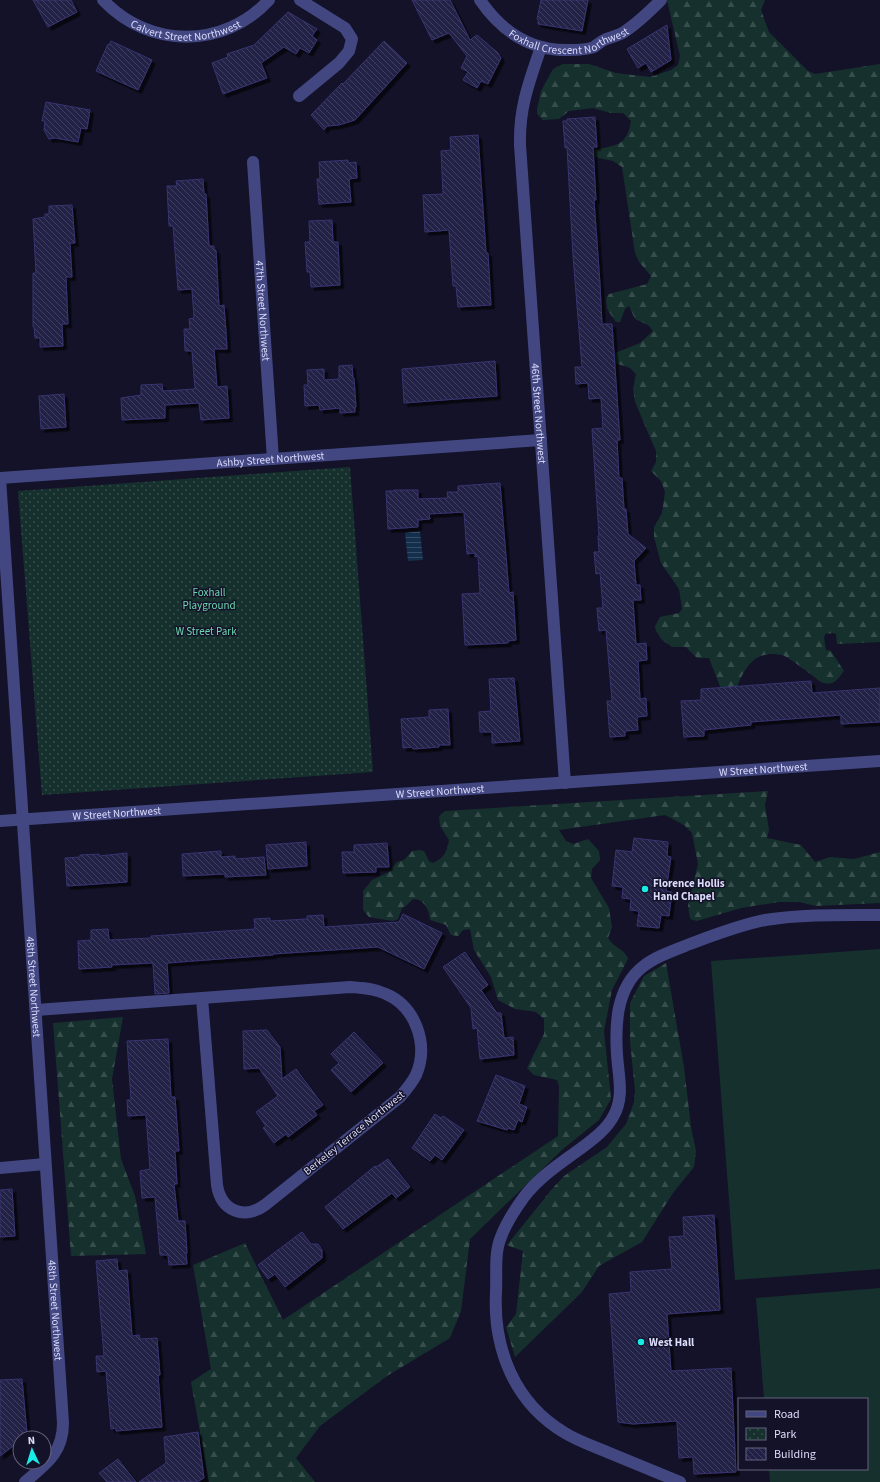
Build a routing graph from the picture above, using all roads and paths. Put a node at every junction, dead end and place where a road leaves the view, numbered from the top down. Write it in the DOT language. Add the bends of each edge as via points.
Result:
graph roads {
  1 [pos="103,0"];
  2 [pos="269,0"];
  3 [pos="300,0"];
  4 [pos="480,0"];
  5 [pos="661,0"];
  6 [pos="541,47"];
  7 [pos="299,96"];
  8 [pos="253,162"];
  9 [pos="541,440"];
  10 [pos="273,459"];
  11 [pos="0,478"];
  12 [pos="880,761"];
  13 [pos="565,783"];
  14 [pos="23,819"];
  15 [pos="0,821"];
  16 [pos="880,915"];
  17 [pos="202,998"];
  18 [pos="36,1010"];
  19 [pos="46,1164"];
  20 [pos="0,1168"];
  21 [pos="25,1482"];
  22 [pos="680,1482"];
  1 -- 2 [label="street, Calvert Street Northwest" via="123,18 138,26 165,36 181,37 198,37 224,31 249,18"];
  3 -- 7 [label="street" via="345,28 352,38 349,51 339,63"];
  4 -- 6 [label="street, Foxhall Crescent Northwest" via="510,33"];
  5 -- 6 [label="street, Foxhall Crescent Northwest" via="635,25 594,47 567,50"];
  6 -- 9 [label="street, 46th Street Northwest" via="524,99 520,140"];
  8 -- 10 [label="street, 47th Street Northwest"];
  9 -- 10 [label="street, Ashby Street Northwest"];
  9 -- 13 [label="street, 46th Street Northwest"];
  10 -- 11 [label="street, Ashby Street Northwest"];
  11 -- 14 [label="street, 48th Street Northwest"];
  12 -- 13 [label="street, W Street Northwest"];
  13 -- 14 [label="street, W Street Northwest"];
  14 -- 15 [label="street, W Street Northwest"];
  14 -- 18 [label="street, 48th Street Northwest"];
  16 -- 22 [label="street" via="810,916 764,920 654,958 635,972 623,994 617,1022 620,1093 619,1104 613,1118 603,1131 536,1183 500,1238 495,1307 497,1328 508,1371 518,1387 531,1404 564,1433"];
  17 -- 17 [label="street, Berkeley Terrace Northwest" via="216,1185 220,1197 234,1211 253,1211 265,1205 400,1097 412,1083 419,1066 420,1036 413,1018 402,1004 378,991 350,987"];
  17 -- 18 [label="street, Berkeley Terrace Northwest"];
  18 -- 19 [label="street, 48th Street Northwest"];
  19 -- 20 [label="street"];
  19 -- 21 [label="street, 48th Street Northwest" via="63,1431 57,1451 50,1461"];
}
